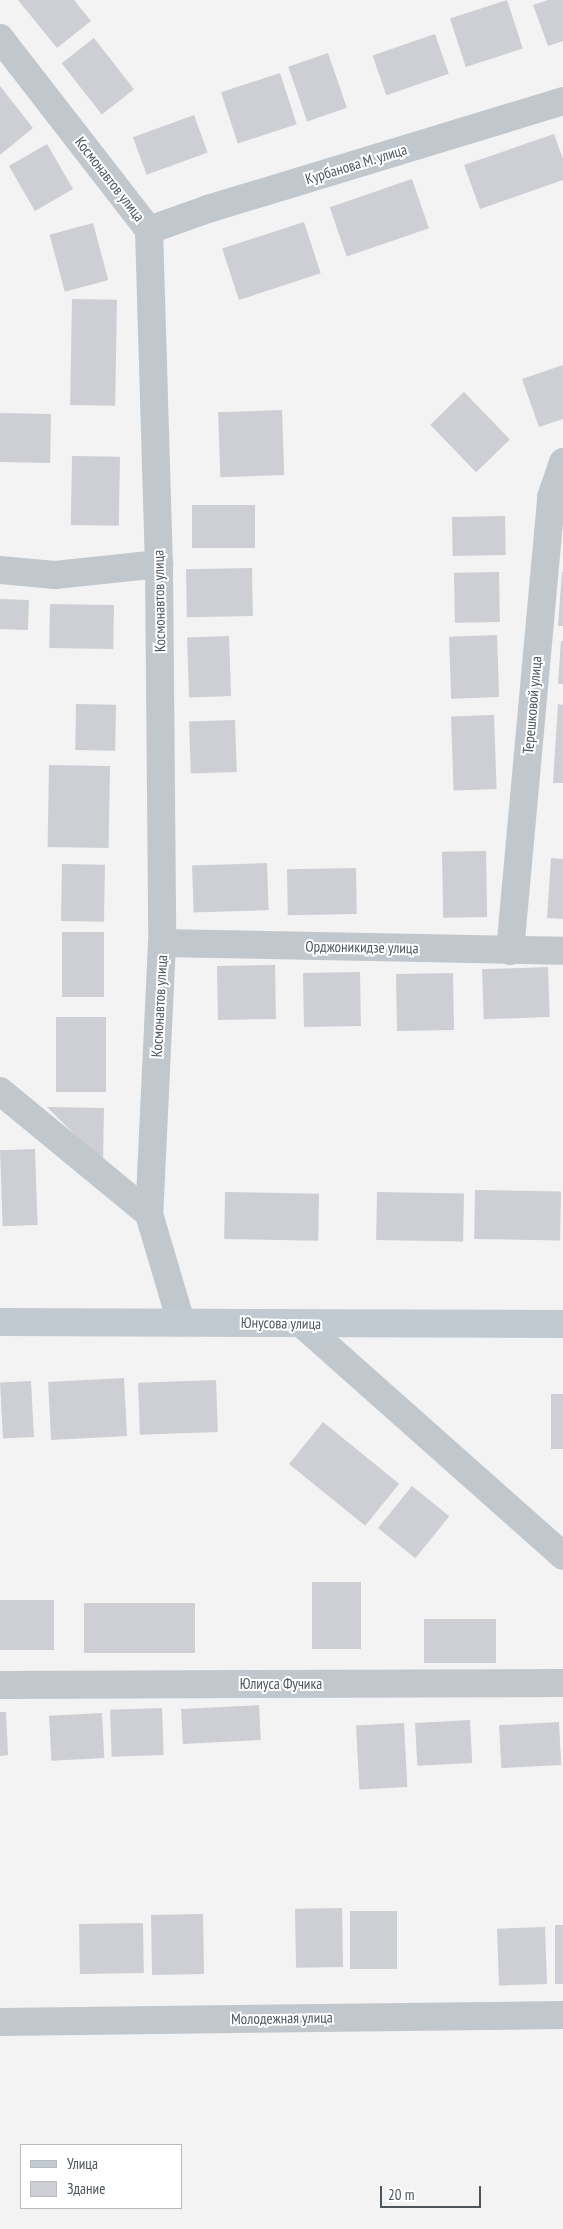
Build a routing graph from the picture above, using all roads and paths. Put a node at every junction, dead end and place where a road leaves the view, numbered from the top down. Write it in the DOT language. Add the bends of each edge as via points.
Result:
graph roads {
  1 [pos="0,38"];
  2 [pos="563,101"];
  3 [pos="149,230"];
  4 [pos="563,462"];
  5 [pos="159,564"];
  6 [pos="0,570"];
  7 [pos="162,943"];
  8 [pos="510,951"];
  9 [pos="563,951"];
  10 [pos="0,1091"];
  11 [pos="149,1214"];
  12 [pos="0,1322"];
  13 [pos="181,1322"];
  14 [pos="302,1324"];
  15 [pos="563,1324"];
  16 [pos="563,1556"];
  17 [pos="563,1683"];
  18 [pos="0,1685"];
  19 [pos="563,2015"];
  20 [pos="0,2022"];
  1 -- 3 [label="street, Космонавтов улица"];
  2 -- 3 [label="street, Курбанова М. улица"];
  3 -- 5 [label="street, Космонавтов улица"];
  4 -- 8 [label="street, Терешковой улица" via="551,497"];
  5 -- 6 [label="street" via="55,574"];
  5 -- 7 [label="street, Космонавтов улица"];
  7 -- 8 [label="street, Орджоникидзе улица"];
  7 -- 11 [label="street, Космонавтов улица"];
  8 -- 9 [label="street, Орджоникидзе улица"];
  10 -- 11 [label="street"];
  11 -- 13 [label="street, Космонавтов улица"];
  12 -- 13 [label="main road, Юнусова улица"];
  13 -- 14 [label="main road, Юнусова улица"];
  14 -- 15 [label="main road, Юнусова улица"];
  14 -- 16 [label="street"];
  17 -- 18 [label="street, Юлиуса Фучика"];
  19 -- 20 [label="street, Молодежная улица"];
}
